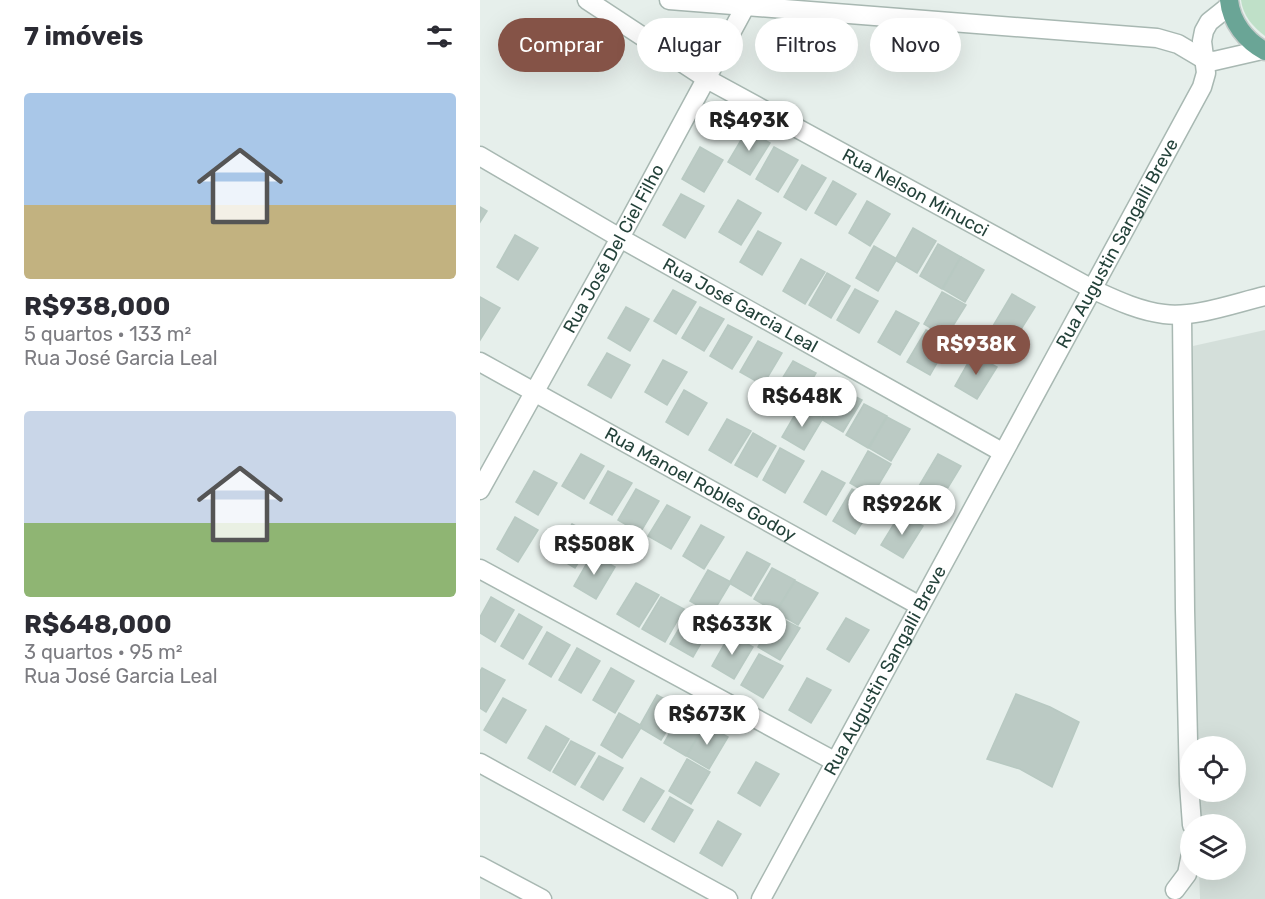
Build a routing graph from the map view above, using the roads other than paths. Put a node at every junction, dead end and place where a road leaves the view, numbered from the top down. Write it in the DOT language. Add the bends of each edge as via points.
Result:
graph roads {
  1 [pos="587,0"];
  2 [pos="669,0"];
  3 [pos="1229,3"];
  4 [pos="745,7"];
  5 [pos="1264,50"];
  6 [pos="1205,60"];
  7 [pos="707,79"];
  8 [pos="480,156"];
  9 [pos="620,238"];
  10 [pos="1094,290"];
  11 [pos="1265,296"];
  12 [pos="1182,315"];
  13 [pos="480,362"];
  14 [pos="535,392"];
  15 [pos="1002,452"];
  16 [pos="480,489"];
  17 [pos="480,569"];
  18 [pos="920,606"];
  19 [pos="834,761"];
  20 [pos="480,763"];
  21 [pos="1191,814"];
  22 [pos="480,866"];
  23 [pos="1182,880"];
  24 [pos="1175,890"];
  25 [pos="542,899"];
  26 [pos="728,899"];
  27 [pos="761,899"];
  1 -- 7 [label="street, Rua Nelson Minucci"];
  2 -- 4 [label="street"];
  3 -- 5 [label="main road" via="1236,24"];
  3 -- 6 [label="street, Rua Augustin Sangalli Breve" via="1204,31"];
  4 -- 6 [label="street" via="1157,38 1178,44"];
  4 -- 7 [label="street, Rua José Del Ciel Filho"];
  5 -- 6 [label="street" via="1223,60"];
  6 -- 10 [label="street, Rua Augustin Sangalli Breve" via="1202,87"];
  7 -- 9 [label="street, Rua José Del Ciel Filho"];
  7 -- 10 [label="street, Rua Nelson Minucci"];
  8 -- 9 [label="street, Rua José Garcia Leal"];
  9 -- 14 [label="street, Rua José Del Ciel Filho"];
  9 -- 15 [label="street, Rua José Garcia Leal"];
  10 -- 12 [label="street, Rua Nelson Minucci" via="1130,306"];
  10 -- 15 [label="street, Rua Augustin Sangalli Breve"];
  11 -- 12 [label="street, Rua Nelson Minucci"];
  12 -- 21 [label="street"];
  13 -- 14 [label="street, Rua Manoel Robles Godoy"];
  14 -- 16 [label="street, Rua José Del Ciel Filho"];
  14 -- 18 [label="street, Rua Manoel Robles Godoy"];
  15 -- 18 [label="street, Rua Augustin Sangalli Breve"];
  17 -- 19 [label="street"];
  18 -- 19 [label="street, Rua Augustin Sangalli Breve"];
  19 -- 27 [label="street, Rua Augustin Sangalli Breve"];
  20 -- 26 [label="street"];
  22 -- 25 [label="street"];
  23 -- 24 [label="street"];
}
